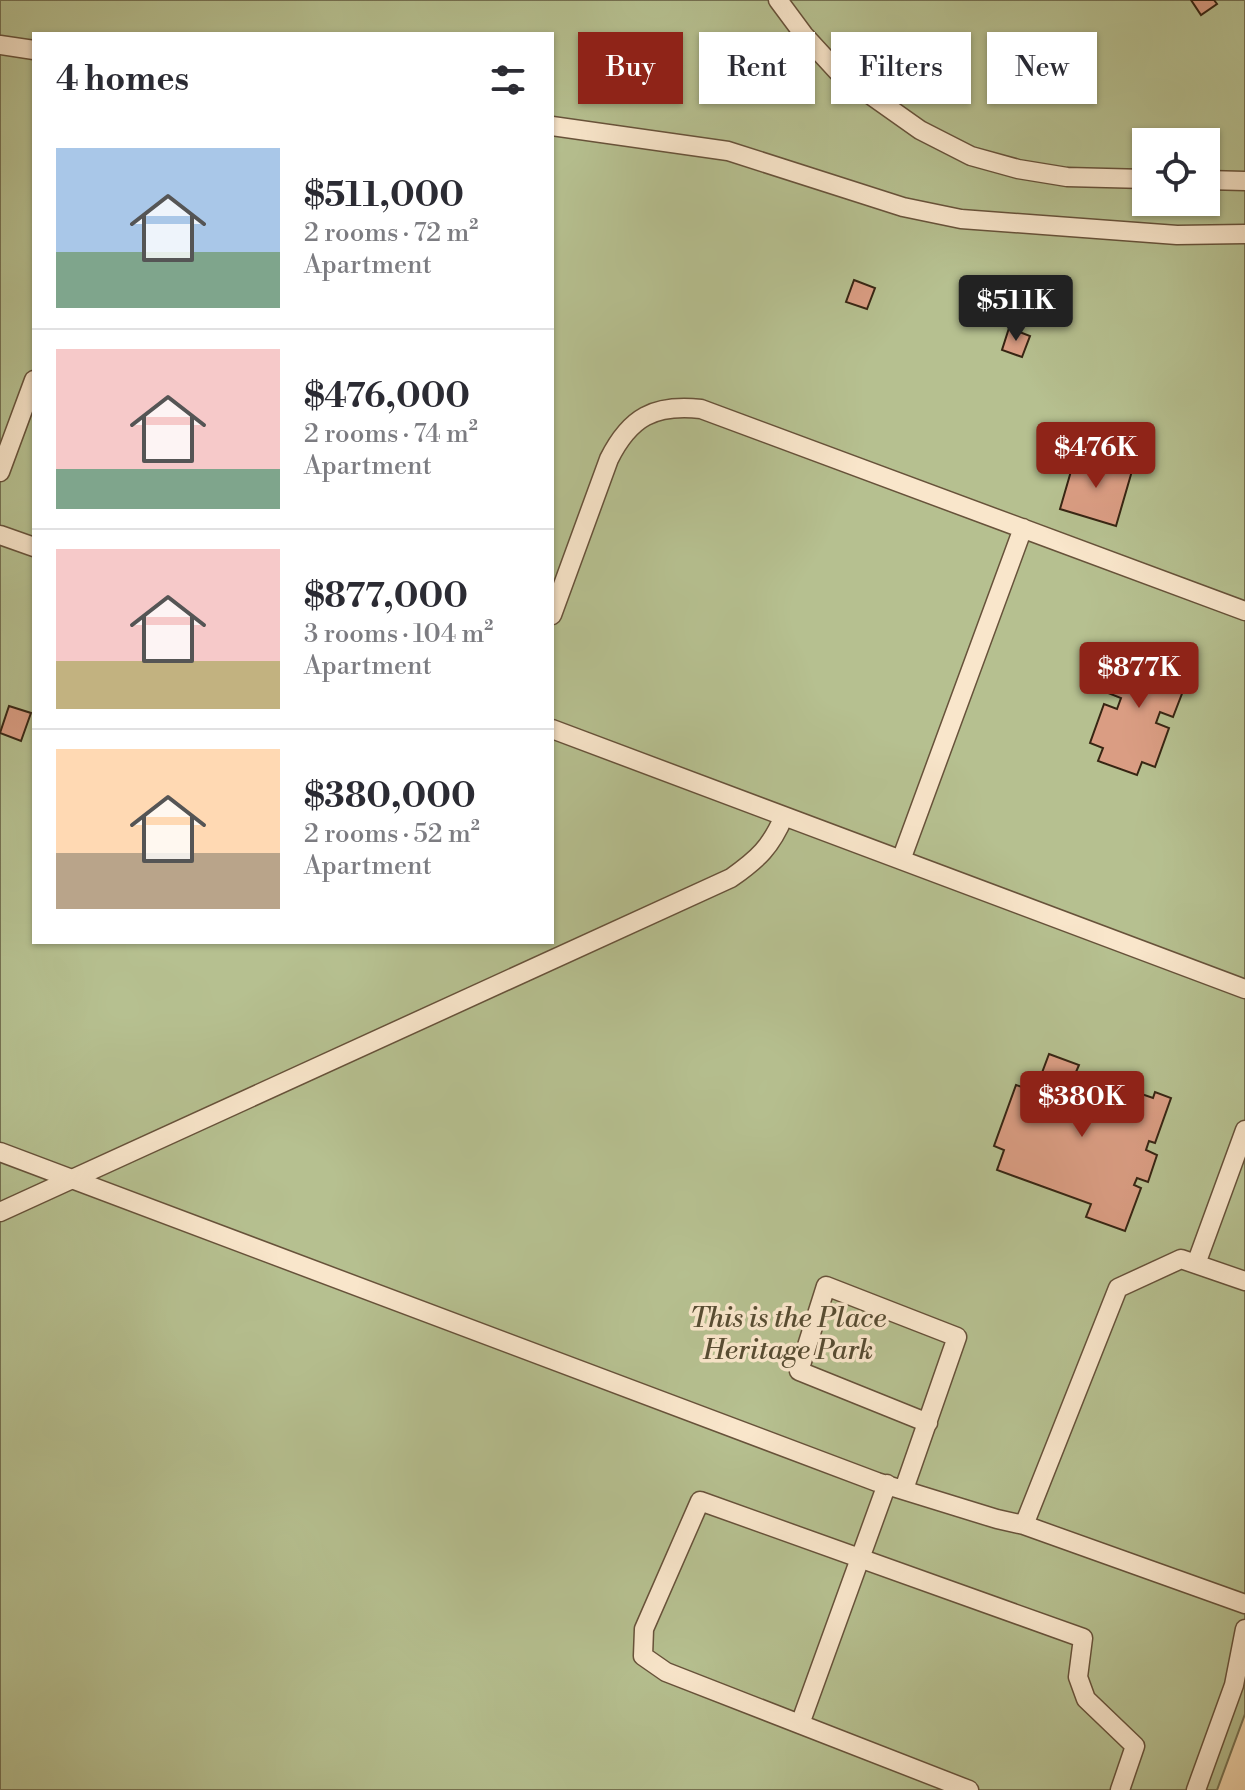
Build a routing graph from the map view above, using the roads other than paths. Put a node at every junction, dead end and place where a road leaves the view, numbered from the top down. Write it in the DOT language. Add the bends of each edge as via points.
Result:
graph roads {
  1 [pos="778,0"];
  2 [pos="0,45"];
  3 [pos="32,50"];
  4 [pos="554,126"];
  5 [pos="1132,179"];
  6 [pos="1220,180"];
  7 [pos="1245,181"];
  8 [pos="1245,234"];
  9 [pos="32,385"];
  10 [pos="0,472"];
  11 [pos="1023,528"];
  12 [pos="0,535"];
  13 [pos="32,546"];
  14 [pos="554,610"];
  15 [pos="1245,611"];
  16 [pos="554,730"];
  17 [pos="784,816"];
  18 [pos="901,860"];
  19 [pos="1244,986"];
  20 [pos="1245,1130"];
  21 [pos="0,1152"];
  22 [pos="71,1178"];
  23 [pos="0,1212"];
  24 [pos="1196,1264"];
  25 [pos="1245,1281"];
  26 [pos="928,1423"];
  27 [pos="896,1487"];
  28 [pos="1024,1525"];
  29 [pos="860,1559"];
  30 [pos="1245,1604"];
  31 [pos="1245,1629"];
  32 [pos="800,1724"];
  33 [pos="969,1790"];
  34 [pos="1120,1790"];
  35 [pos="1196,1790"];
  1 -- 5 [label="lane" via="838,72 920,130 971,156 1067,177"];
  2 -- 3 [label="lane"];
  4 -- 8 [label="lane" via="728,151 903,207 961,219 1177,235"];
  6 -- 7 [label="lane"];
  9 -- 10 [label="lane"];
  11 -- 14 [label="lane" via="701,409 674,406 621,436"];
  11 -- 15 [label="lane"];
  11 -- 18 [label="lane"];
  12 -- 13 [label="lane"];
  16 -- 17 [label="lane"];
  17 -- 18 [label="lane"];
  17 -- 22 [label="lane" via="774,840 731,878"];
  18 -- 19 [label="lane"];
  20 -- 24 [label="lane"];
  21 -- 22 [label="lane"];
  22 -- 23 [label="lane"];
  22 -- 27 [label="lane"];
  24 -- 25 [label="lane"];
  24 -- 28 [label="lane" via="1181,1259 1118,1288"];
  26 -- 26 [label="lane" via="957,1337 826,1286 799,1371"];
  26 -- 27 [label="lane"];
  27 -- 28 [label="lane"];
  27 -- 29 [label="lane"];
  28 -- 30 [label="lane"];
  29 -- 32 [label="lane"];
  29 -- 32 [label="lane" via="700,1501 644,1629 643,1656 666,1672"];
  29 -- 34 [label="lane" via="1083,1638 1078,1677 1086,1699 1135,1746"];
  31 -- 35 [label="lane" via="1234,1685"];
  32 -- 33 [label="lane"];
}
